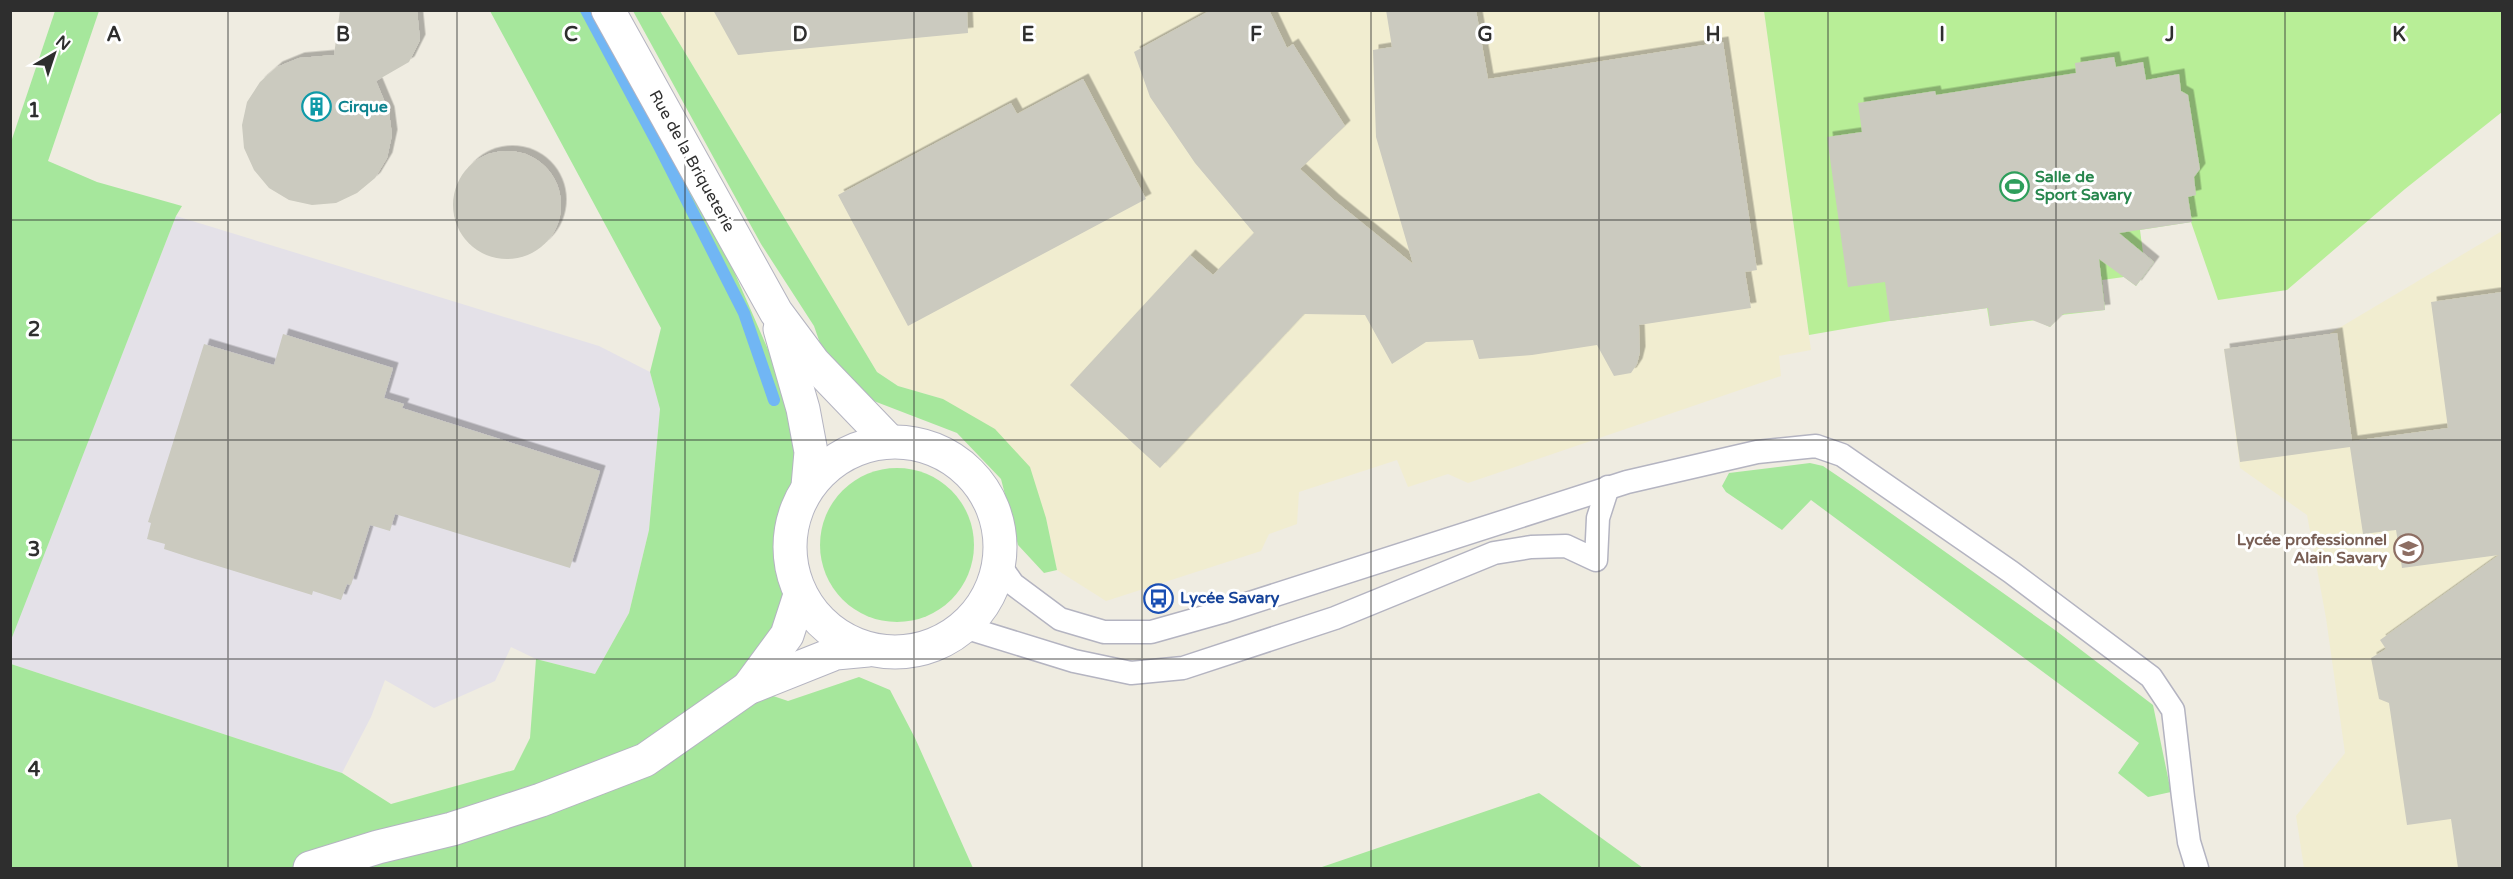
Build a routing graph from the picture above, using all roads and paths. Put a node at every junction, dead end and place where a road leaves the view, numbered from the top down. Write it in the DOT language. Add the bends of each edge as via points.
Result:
graph roads {
  1 [pos="608,10"];
  2 [pos="776,312"];
  3 [pos="889,441"];
  4 [pos="808,486"];
  5 [pos="1608,487"];
  6 [pos="999,564"];
  7 [pos="800,595"];
  8 [pos="964,627"];
  9 [pos="868,650"];
  10 [pos="748,688"];
  11 [pos="310,868"];
  12 [pos="2197,868"];
  1 -- 2 [label="street, Rue de la Briqueterie"];
  2 -- 3 [label="street, Rue de la Briqueterie" via="814,363"];
  2 -- 4 [label="street, Rue de la Briqueterie" via="811,452"];
  3 -- 4 [label="street" via="843,454 823,468"];
  3 -- 6 [label="street" via="934,450 973,477 996,517"];
  4 -- 7 [label="street" via="790,527 790,567"];
  5 -- 6 [label="lane" via="1151,633 1104,632 1060,619 1013,584"];
  5 -- 8 [label="lane" via="1598,518 1596,560 1566,546 1494,553 1335,618 1184,668 1131,673 1074,661"];
  5 -- 12 [label="lane" via="1756,452 1816,446 1842,455 2011,572 2151,677 2173,710 2189,842"];
  6 -- 8 [label="street" via="993,588"];
  7 -- 9 [label="street" via="828,629"];
  7 -- 10 [label="street" via="787,635"];
  8 -- 9 [label="street" via="910,653"];
  9 -- 10 [label="street" via="827,656"];
  10 -- 11 [label="street" via="645,760 452,829"];
}
